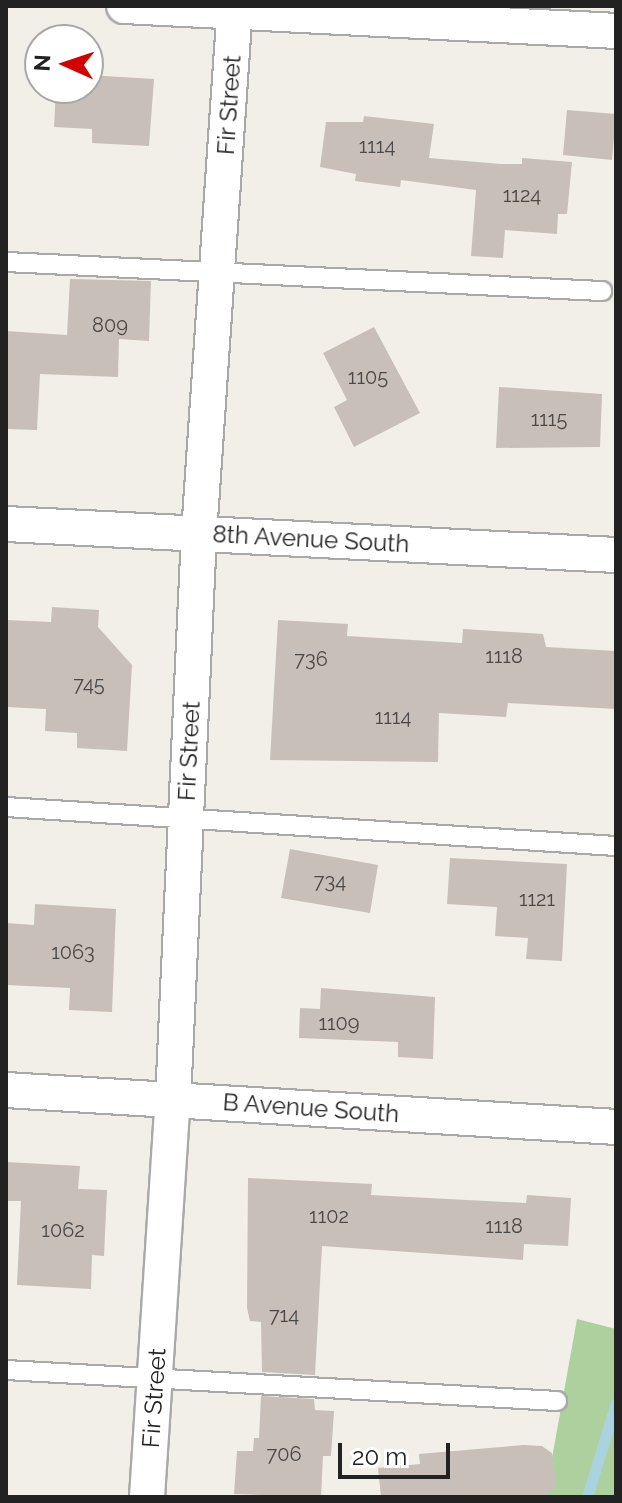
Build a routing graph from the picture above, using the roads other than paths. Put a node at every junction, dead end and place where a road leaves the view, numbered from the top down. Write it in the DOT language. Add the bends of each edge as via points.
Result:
graph roads {
  1 [pos="124,6"];
  2 [pos="235,9"];
  3 [pos="616,31"];
  4 [pos="6,262"];
  5 [pos="217,272"];
  6 [pos="602,291"];
  7 [pos="6,524"];
  8 [pos="199,534"];
  9 [pos="616,555"];
  10 [pos="6,807"];
  11 [pos="186,816"];
  12 [pos="616,846"];
  13 [pos="6,1090"];
  14 [pos="173,1100"];
  15 [pos="616,1127"];
  16 [pos="6,1370"];
  17 [pos="155,1378"];
  18 [pos="557,1401"];
  19 [pos="147,1497"];
  1 -- 2 [label="street"];
  2 -- 3 [label="street"];
  2 -- 5 [label="street, Fir Street"];
  4 -- 5 [label="lane"];
  5 -- 6 [label="lane"];
  5 -- 8 [label="street, Fir Street"];
  7 -- 8 [label="street, 8th Avenue South"];
  8 -- 9 [label="street, 8th Avenue South"];
  8 -- 11 [label="street, Fir Street"];
  10 -- 11 [label="lane"];
  11 -- 12 [label="lane"];
  11 -- 14 [label="street, Fir Street"];
  13 -- 14 [label="street, B Avenue South"];
  14 -- 15 [label="street, B Avenue South"];
  14 -- 17 [label="street, Fir Street"];
  16 -- 17 [label="lane"];
  17 -- 18 [label="lane"];
  17 -- 19 [label="street, Fir Street"];
}
